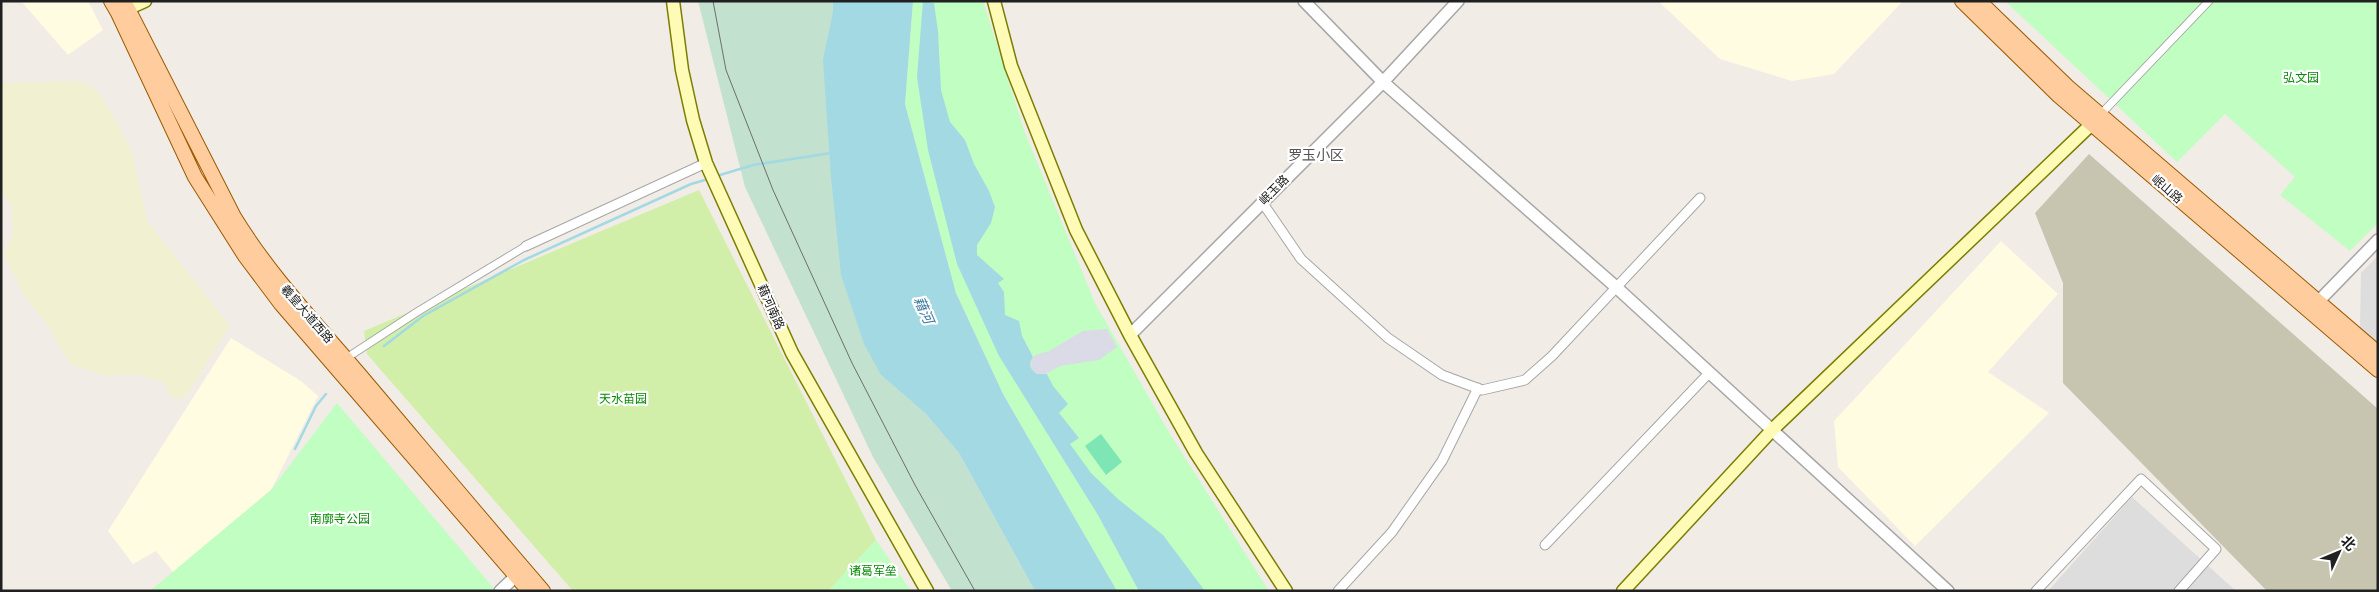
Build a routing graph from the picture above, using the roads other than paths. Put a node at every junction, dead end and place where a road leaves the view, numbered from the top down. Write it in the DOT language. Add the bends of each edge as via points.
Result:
graph roads {
  1 [pos="145,1"];
  2 [pos="673,1"];
  3 [pos="994,1"];
  4 [pos="1304,1"];
  5 [pos="1458,1"];
  6 [pos="1962,1"];
  7 [pos="1979,1"];
  8 [pos="2210,1"];
  9 [pos="120,6"];
  10 [pos="1383,82"];
  11 [pos="2096,119"];
  12 [pos="706,163"];
  13 [pos="1700,198"];
  14 [pos="1262,202"];
  15 [pos="2378,240"];
  16 [pos="526,246"];
  17 [pos="1616,287"];
  18 [pos="2313,306"];
  19 [pos="1130,335"];
  20 [pos="2378,354"];
  21 [pos="345,359"];
  22 [pos="2378,370"];
  23 [pos="1710,373"];
  24 [pos="1478,388"];
  25 [pos="1773,430"];
  26 [pos="1545,545"];
  27 [pos="511,580"];
  28 [pos="528,591"];
  29 [pos="543,591"];
  30 [pos="927,591"];
  31 [pos="1286,591"];
  32 [pos="1338,591"];
  33 [pos="1623,591"];
  34 [pos="1948,591"];
  35 [pos="2036,591"];
  36 [pos="2179,591"];
  1 -- 9 [label="main road"];
  2 -- 12 [label="main road, 藉河南路" via="682,70"];
  3 -- 19 [label="main road" via="1011,66 1076,230"];
  4 -- 10 [label="street"];
  5 -- 10 [label="street, 岷玉路"];
  6 -- 11 [label="main road, 岷山路"];
  7 -- 11 [label="main road, 岷山路"];
  8 -- 11 [label="street"];
  9 -- 21 [label="main road, 羲皇大道西路" via="238,224 289,296"];
  9 -- 27 [label="main road, 羲皇大道西路" via="194,177 245,256 281,304"];
  10 -- 14 [label="street, 岷玉路"];
  10 -- 17 [label="street"];
  11 -- 18 [label="main road, 岷山路"];
  11 -- 25 [label="main road"];
  12 -- 16 [label="street"];
  12 -- 30 [label="main road, 藉河南路" via="792,354"];
  13 -- 17 [label="street"];
  14 -- 19 [label="street, 岷玉路"];
  14 -- 24 [label="street" via="1301,259 1388,338 1442,375"];
  15 -- 18 [label="street"];
  16 -- 21 [label="street"];
  17 -- 23 [label="street"];
  17 -- 24 [label="street" via="1526,380 1482,390"];
  18 -- 20 [label="main road, 岷山路"];
  18 -- 22 [label="main road, 岷山路"];
  19 -- 31 [label="main road" via="1196,453"];
  21 -- 27 [label="main road, 羲皇大道西路"];
  23 -- 25 [label="street"];
  23 -- 26 [label="street"];
  24 -- 32 [label="street" via="1442,461 1392,532"];
  25 -- 33 [label="main road"];
  25 -- 34 [label="street"];
  27 -- 28 [label="main road, 羲皇大道西路"];
  27 -- 29 [label="main road, 羲皇大道西路"];
  35 -- 36 [label="street" via="2141,479 2216,549"];
}
